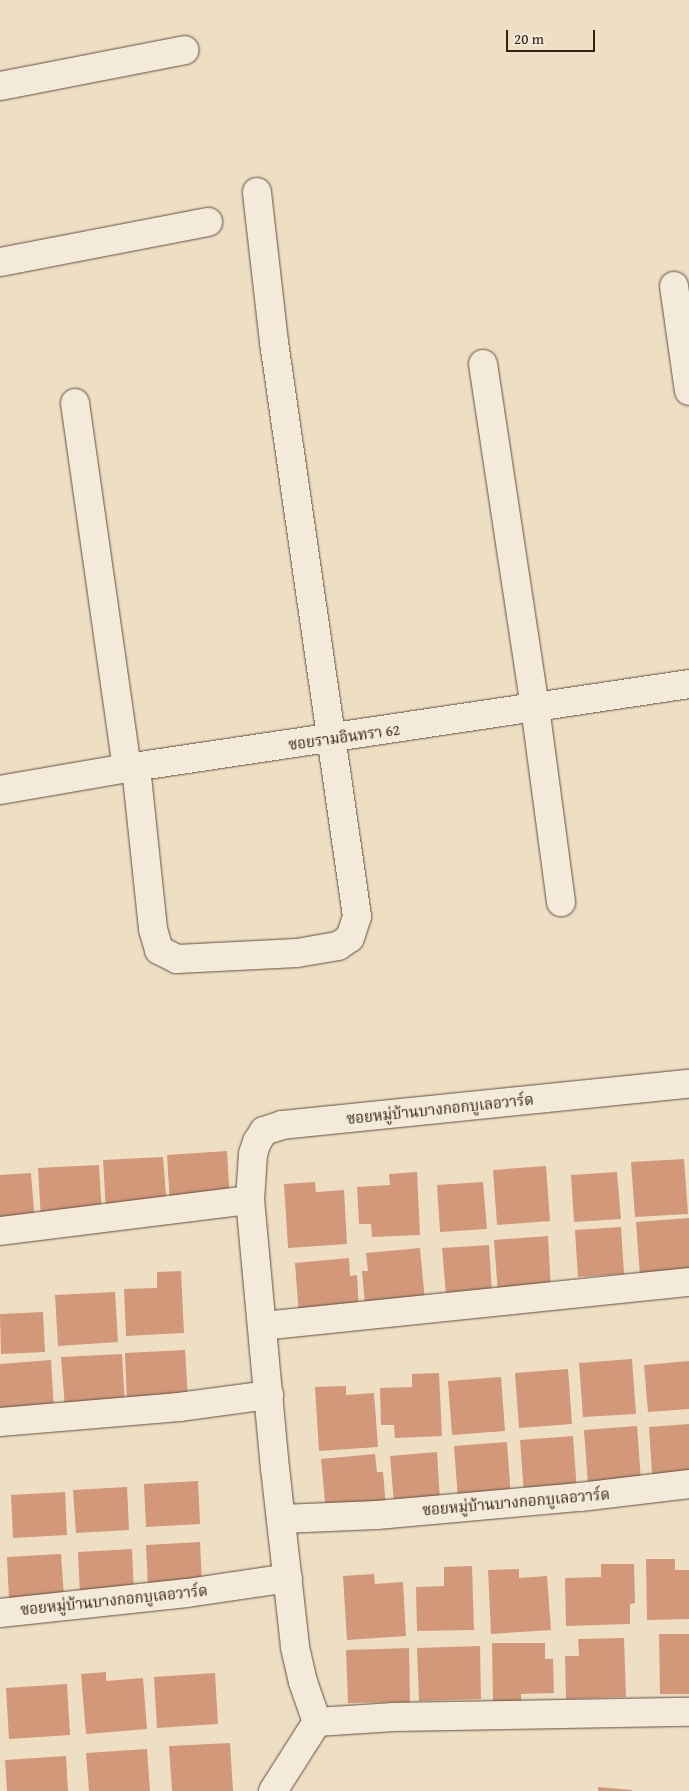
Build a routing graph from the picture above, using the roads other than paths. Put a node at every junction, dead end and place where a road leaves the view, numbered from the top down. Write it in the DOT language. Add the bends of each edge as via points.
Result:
graph roads {
  1 [pos="185,50"];
  2 [pos="0,86"];
  3 [pos="256,192"];
  4 [pos="208,222"];
  5 [pos="0,262"];
  6 [pos="674,286"];
  7 [pos="483,364"];
  8 [pos="689,391"];
  9 [pos="75,403"];
  10 [pos="689,684"];
  11 [pos="535,708"];
  12 [pos="333,739"];
  13 [pos="132,768"];
  14 [pos="0,790"];
  15 [pos="562,902"];
  16 [pos="689,1084"];
  17 [pos="250,1200"];
  18 [pos="0,1231"];
  19 [pos="689,1282"];
  20 [pos="263,1326"];
  21 [pos="269,1395"];
  22 [pos="0,1422"];
  23 [pos="689,1484"];
  24 [pos="282,1519"];
  25 [pos="288,1578"];
  26 [pos="0,1613"];
  27 [pos="689,1712"];
  28 [pos="317,1722"];
  29 [pos="273,1791"];
  1 -- 2 [label="street"];
  3 -- 12 [label="street" via="274,342"];
  4 -- 5 [label="street"];
  6 -- 8 [label="street"];
  7 -- 11 [label="street"];
  9 -- 13 [label="street"];
  10 -- 11 [label="street, ซอยรามอินทรา 62"];
  11 -- 12 [label="street, ซอยรามอินทรา 62"];
  11 -- 15 [label="street"];
  12 -- 13 [label="street, ซอยรามอินทรา 62"];
  12 -- 13 [label="street" via="357,916 350,938 338,946 297,953 178,958 159,950 153,929"];
  13 -- 14 [label="street, ซอยรามอินทรา 62"];
  16 -- 17 [label="street, ซอยหมู่บ้านบางกอกบูเลอวาร์ด" via="282,1125 264,1131 256,1142"];
  17 -- 18 [label="street"];
  17 -- 20 [label="street, ซอยหมู่บ้านบางกอกบูเลอวาร์ด"];
  19 -- 20 [label="street"];
  20 -- 21 [label="street, ซอยหมู่บ้านบางกอกบูเลอวาร์ด"];
  21 -- 22 [label="street" via="179,1407"];
  21 -- 24 [label="street, ซอยหมู่บ้านบางกอกบูเลอวาร์ด"];
  23 -- 24 [label="street, ซอยหมู่บ้านบางกอกบูเลอวาร์ด" via="377,1515"];
  24 -- 25 [label="street, ซอยหมู่บ้านบางกอกบูเลอวาร์ด"];
  25 -- 26 [label="street, ซอยหมู่บ้านบางกอกบูเลอวาร์ด" via="186,1593"];
  25 -- 28 [label="street, ซอยหมู่บ้านบางกอกบูเลอวาร์ด" via="295,1646"];
  27 -- 28 [label="street" via="394,1717"];
  28 -- 29 [label="street"];
}
